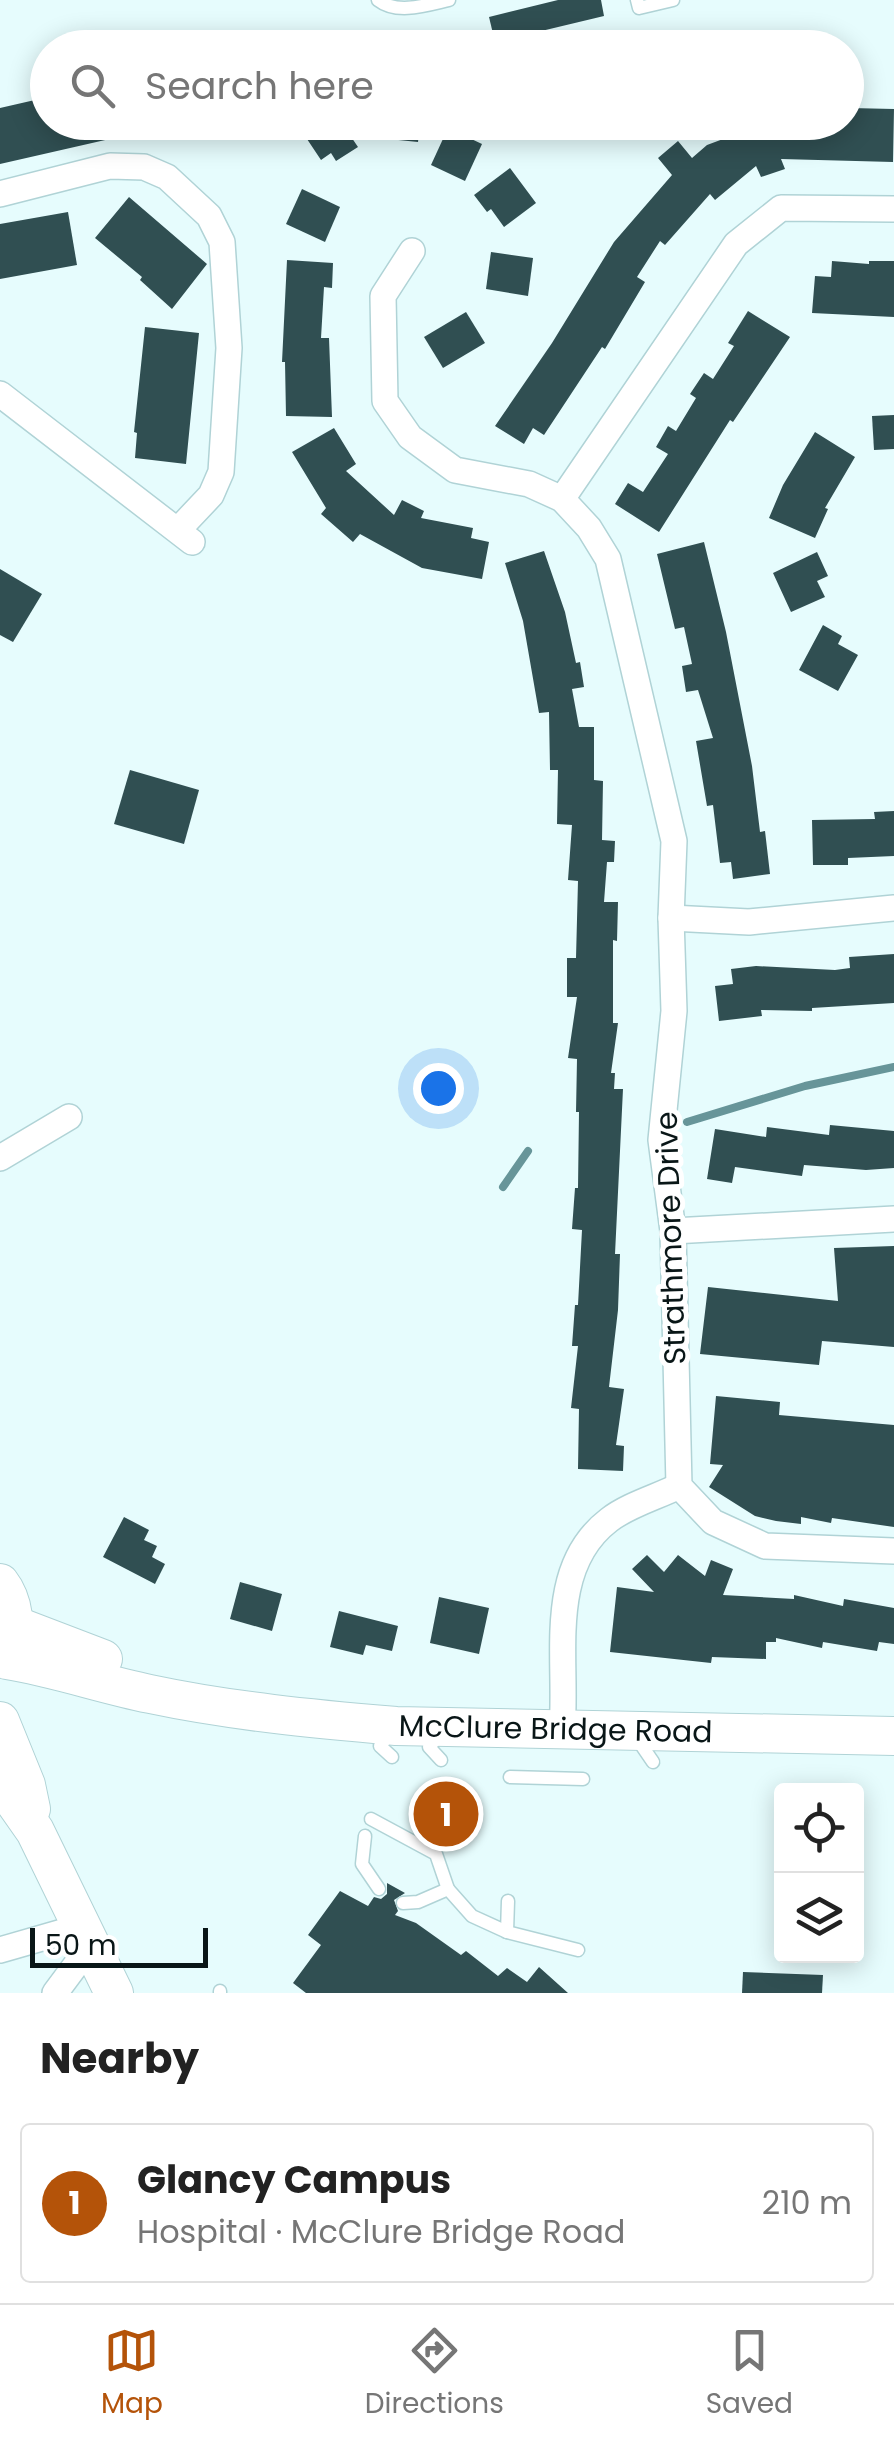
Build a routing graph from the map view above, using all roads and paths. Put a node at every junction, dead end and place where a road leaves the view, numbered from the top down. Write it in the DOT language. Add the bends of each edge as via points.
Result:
graph roads {
  1 [pos="378,0"];
  2 [pos="449,0"];
  3 [pos="637,0"];
  4 [pos="673,0"];
  5 [pos="0,194"];
  6 [pos="894,209"];
  7 [pos="412,251"];
  8 [pos="0,394"];
  9 [pos="562,500"];
  10 [pos="894,908"];
  11 [pos="671,918"];
  12 [pos="69,1117"];
  13 [pos="0,1158"];
  14 [pos="894,1219"];
  15 [pos="674,1231"];
  16 [pos="679,1486"];
  17 [pos="894,1551"];
  18 [pos="0,1583"];
  19 [pos="7,1652"];
  20 [pos="0,1722"];
  21 [pos="562,1730"];
  22 [pos="894,1736"];
  23 [pos="510,1776"];
  24 [pos="583,1779"];
  25 [pos="0,1781"];
  26 [pos="370,1819"];
  27 [pos="35,1831"];
  28 [pos="365,1836"];
  29 [pos="378,1889"];
  30 [pos="448,1890"];
  31 [pos="508,1902"];
  32 [pos="403,1903"];
  33 [pos="508,1932"];
  34 [pos="85,1936"];
  35 [pos="0,1950"];
  36 [pos="578,1950"];
  37 [pos="55,1993"];
  38 [pos="114,1993"];
  1 -- 2 [label="lane" via="412,8"];
  3 -- 4 [label="lane" via="639,8"];
  5 -- 8 [label="street" via="110,166 144,166 209,216 222,242 229,348 222,472 185,536"];
  6 -- 9 [label="street" via="781,208 736,244"];
  7 -- 9 [label="street" via="383,296 385,401 410,437 455,470 529,484"];
  9 -- 11 [label="street, Strathmore Drive" via="608,560 674,841"];
  10 -- 11 [label="street" via="749,922"];
  11 -- 15 [label="street, Strathmore Drive" via="674,1011 661,1140"];
  12 -- 13 [label="street"];
  14 -- 15 [label="street"];
  15 -- 16 [label="street, Strathmore Drive"];
  16 -- 17 [label="street" via="713,1522 765,1546"];
  16 -- 21 [label="street" via="610,1519 577,1555 564,1606"];
  18 -- 19 [label="street" via="6,1590"];
  19 -- 21 [label="street, McClure Bridge Road" via="394,1741 442,1744"];
  20 -- 27 [label="street" via="26,1785"];
  21 -- 22 [label="street, McClure Bridge Road" via="654,1747"];
  23 -- 24 [label="lane"];
  25 -- 27 [label="street"];
  26 -- 30 [label="lane" via="436,1854"];
  27 -- 34 [label="street"];
  28 -- 29 [label="lane" via="362,1864"];
  30 -- 32 [label="lane"];
  30 -- 33 [label="lane" via="472,1916"];
  31 -- 33 [label="lane"];
  33 -- 36 [label="lane"];
  34 -- 35 [label="street"];
  34 -- 37 [label="street"];
  34 -- 38 [label="street"];
}
